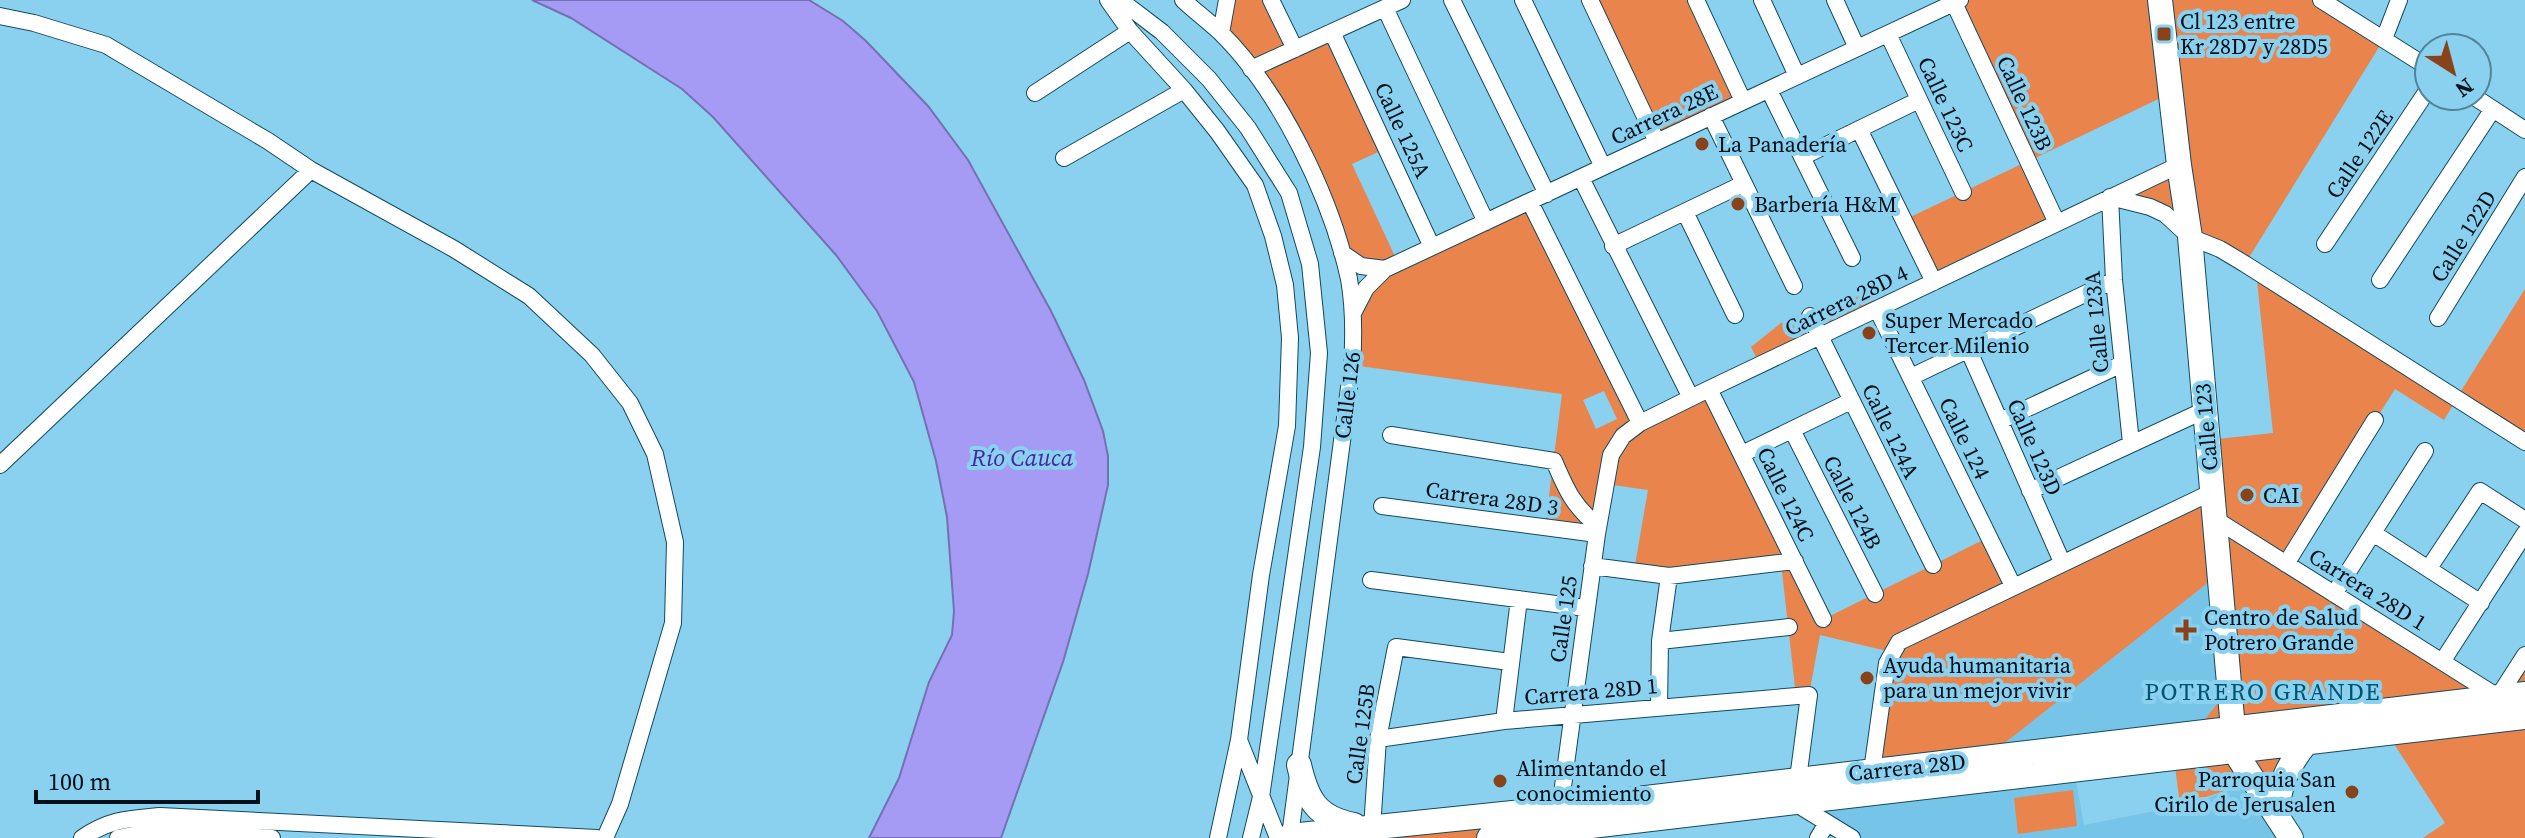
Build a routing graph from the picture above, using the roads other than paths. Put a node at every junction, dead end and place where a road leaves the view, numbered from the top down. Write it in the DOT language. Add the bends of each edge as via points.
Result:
graph roads {
  1 [pos="1108,0"];
  2 [pos="1120,0"];
  3 [pos="1183,0"];
  4 [pos="1227,0"];
  5 [pos="1271,0"];
  6 [pos="1402,0"];
  7 [pos="1452,0"];
  8 [pos="1523,0"];
  9 [pos="1590,0"];
  10 [pos="1696,0"];
  11 [pos="1762,0"];
  12 [pos="1835,0"];
  13 [pos="2160,0"];
  14 [pos="2399,0"];
  15 [pos="1957,2"];
  16 [pos="2328,2"];
  17 [pos="1385,8"];
  18 [pos="0,16"];
  19 [pos="1130,31"];
  20 [pos="1332,32"];
  21 [pos="1221,33"];
  22 [pos="1888,34"];
  23 [pos="2384,39"];
  24 [pos="1857,48"];
  25 [pos="1295,49"];
  26 [pos="2413,58"];
  27 [pos="1251,69"];
  28 [pos="1797,76"];
  29 [pos="1184,90"];
  30 [pos="1769,90"];
  31 [pos="1035,93"];
  32 [pos="1919,100"];
  33 [pos="1743,101"];
  34 [pos="2493,109"];
  35 [pos="2413,112"];
  36 [pos="2491,112"];
  37 [pos="1711,116"];
  38 [pos="1859,129"];
  39 [pos="2525,130"];
  40 [pos="1657,142"];
  41 [pos="1802,157"];
  42 [pos="1064,158"];
  43 [pos="2179,165"];
  44 [pos="1603,167"];
  45 [pos="311,170"];
  46 [pos="2525,177"];
  47 [pos="1581,178"];
  48 [pos="1743,184"];
  49 [pos="1963,192"];
  50 [pos="1547,194"];
  51 [pos="2110,197"];
  52 [pos="1530,202"];
  53 [pos="1685,212"];
  54 [pos="1486,222"];
  55 [pos="2057,223"];
  56 [pos="2190,237"];
  57 [pos="2325,244"];
  58 [pos="1613,246"];
  59 [pos="1432,247"];
  60 [pos="1342,253"];
  61 [pos="1852,258"];
  62 [pos="1385,269"];
  63 [pos="2114,280"];
  64 [pos="2380,280"];
  65 [pos="1934,282"];
  66 [pos="1794,286"];
  67 [pos="1877,309"];
  68 [pos="1353,314"];
  69 [pos="1735,315"];
  70 [pos="1810,316"];
  71 [pos="2438,318"];
  72 [pos="1819,337"];
  73 [pos="1968,349"];
  74 [pos="2122,364"];
  75 [pos="1911,377"];
  76 [pos="1709,389"];
  77 [pos="1691,398"];
  78 [pos="1851,401"];
  79 [pos="2205,410"];
  80 [pos="2375,420"];
  81 [pos="2000,421"];
  82 [pos="1640,423"];
  83 [pos="1792,430"];
  84 [pos="1391,435"];
  85 [pos="2525,442"];
  86 [pos="2131,443"];
  87 [pos="2425,451"];
  88 [pos="1742,454"];
  89 [pos="1611,455"];
  90 [pos="0,465"];
  91 [pos="2030,491"];
  92 [pos="2212,492"];
  93 [pos="1382,506"];
  94 [pos="2215,519"];
  95 [pos="2525,520"];
  96 [pos="1597,530"];
  97 [pos="2373,533"];
  98 [pos="2525,533"];
  99 [pos="1795,561"];
  100 [pos="2062,562"];
  101 [pos="2286,564"];
  102 [pos="1933,565"];
  103 [pos="1592,566"];
  104 [pos="2429,568"];
  105 [pos="1669,576"];
  106 [pos="1371,580"];
  107 [pos="2013,586"];
  108 [pos="1875,594"];
  109 [pos="2334,594"];
  110 [pos="1519,599"];
  111 [pos="2481,603"];
  112 [pos="1586,608"];
  113 [pos="1823,619"];
  114 [pos="1789,627"];
  115 [pos="1660,641"];
  116 [pos="2525,655"];
  117 [pos="1510,662"];
  118 [pos="2442,662"];
  119 [pos="2525,694"];
  120 [pos="2498,697"];
  121 [pos="1659,707"];
  122 [pos="1571,715"];
  123 [pos="2525,717"];
  124 [pos="1504,721"];
  125 [pos="1378,739"];
  126 [pos="1239,740"];
  127 [pos="2234,741"];
  128 [pos="2308,741"];
  129 [pos="1299,765"];
  130 [pos="1872,771"];
  131 [pos="1796,791"];
  132 [pos="1261,797"];
  133 [pos="2277,816"];
  134 [pos="1827,823"];
  135 [pos="1557,826"];
  136 [pos="1372,828"];
  137 [pos="210,836"];
  138 [pos="1285,837"];
  139 [pos="82,838"];
  140 [pos="118,838"];
  141 [pos="272,838"];
  142 [pos="597,838"];
  143 [pos="605,838"];
  144 [pos="1218,838"];
  145 [pos="1251,838"];
  146 [pos="1489,838"];
  147 [pos="1818,838"];
  148 [pos="1852,838"];
  149 [pos="2291,838"];
  1 -- 19 [label="street"];
  2 -- 132 [label="street" via="1162,32 1248,128 1289,193 1310,264 1319,353 1312,447"];
  3 -- 21 [label="street, Calle 126"];
  4 -- 21 [label="street"];
  5 -- 25 [label="street"];
  6 -- 17 [label="street"];
  7 -- 50 [label="street"];
  8 -- 44 [label="street"];
  9 -- 40 [label="street"];
  10 -- 33 [label="street"];
  11 -- 28 [label="street"];
  12 -- 24 [label="street"];
  13 -- 43 [label="street, Calle 123"];
  14 -- 23 [label="street"];
  15 -- 22 [label="street, Carrera 28E"];
  15 -- 55 [label="street, Calle 123B"];
  16 -- 23 [label="street"];
  17 -- 20 [label="street"];
  17 -- 54 [label="street"];
  18 -- 45 [label="street" via="106,45"];
  19 -- 29 [label="street"];
  19 -- 31 [label="street"];
  20 -- 25 [label="street"];
  20 -- 59 [label="street, Calle 125A"];
  21 -- 27 [label="street, Calle 126"];
  22 -- 24 [label="street, Carrera 28E"];
  22 -- 32 [label="street, Calle 123C"];
  23 -- 26 [label="street"];
  24 -- 28 [label="street, Carrera 28E"];
  25 -- 27 [label="street"];
  27 -- 60 [label="street, Calle 126" via="1294,133"];
  28 -- 30 [label="street, Carrera 28E"];
  29 -- 42 [label="street"];
  29 -- 126 [label="street" via="1255,185 1285,285 1290,338 1287,426"];
  30 -- 33 [label="street, Carrera 28E"];
  30 -- 41 [label="street"];
  32 -- 38 [label="street"];
  32 -- 49 [label="street, Calle 123C"];
  33 -- 37 [label="street, Carrera 28E"];
  34 -- 39 [label="street"];
  35 -- 57 [label="street, Calle 122E"];
  36 -- 64 [label="street"];
  37 -- 40 [label="street, Carrera 28E"];
  37 -- 48 [label="street"];
  38 -- 41 [label="street"];
  38 -- 65 [label="street"];
  40 -- 44 [label="street, Carrera 28E"];
  41 -- 61 [label="street"];
  43 -- 51 [label="street, Carrera 28D 4"];
  43 -- 56 [label="street, Calle 123"];
  44 -- 47 [label="street, Carrera 28E"];
  45 -- 90 [label="street"];
  45 -- 143 [label="street" via="529,296 592,355 621,391 655,454 675,542 673,623 620,804"];
  46 -- 71 [label="street, Calle 122D"];
  47 -- 50 [label="street, Carrera 28E"];
  47 -- 58 [label="street"];
  48 -- 53 [label="street"];
  48 -- 66 [label="street"];
  50 -- 52 [label="street, Carrera 28E"];
  51 -- 55 [label="street, Carrera 28D 4"];
  51 -- 56 [label="street" via="2158,210"];
  51 -- 63 [label="street, Calle 123A"];
  52 -- 54 [label="street, Carrera 28E"];
  52 -- 82 [label="street"];
  53 -- 58 [label="street"];
  53 -- 69 [label="street"];
  54 -- 59 [label="street, Carrera 28E"];
  55 -- 65 [label="street, Carrera 28D 4"];
  56 -- 79 [label="street, Calle 123"];
  56 -- 85 [label="street" via="2256,271"];
  58 -- 77 [label="street"];
  59 -- 62 [label="street, Carrera 28E"];
  60 -- 62 [label="street" via="1361,266"];
  60 -- 68 [label="street, Calle 126"];
  62 -- 68 [label="street, Carrera 28E" via="1366,288"];
  63 -- 73 [label="street"];
  63 -- 74 [label="street, Calle 123A"];
  65 -- 67 [label="street, Carrera 28D 4"];
  67 -- 72 [label="street, Carrera 28D 4"];
  67 -- 75 [label="street, Calle 124"];
  68 -- 129 [label="street, Calle 126" via="1352,365"];
  70 -- 72 [label="street, Calle 124A"];
  72 -- 76 [label="street, Carrera 28D 4"];
  72 -- 78 [label="street, Calle 124A"];
  73 -- 75 [label="street"];
  73 -- 81 [label="street, Calle 123D"];
  74 -- 81 [label="street"];
  74 -- 86 [label="street, Calle 123A"];
  75 -- 107 [label="street, Calle 124"];
  76 -- 77 [label="street, Carrera 28D 4"];
  76 -- 88 [label="street, Calle 124C"];
  77 -- 82 [label="street, Carrera 28D 4"];
  78 -- 83 [label="street"];
  78 -- 102 [label="street, Calle 124A"];
  79 -- 86 [label="street"];
  79 -- 92 [label="street, Calle 123"];
  80 -- 101 [label="street"];
  81 -- 91 [label="street, Calle 123D"];
  82 -- 89 [label="street, Carrera 28D 4"];
  83 -- 88 [label="street"];
  83 -- 108 [label="street, Calle 124B"];
  84 -- 96 [label="street" via="1554,461 1574,504"];
  86 -- 91 [label="street"];
  87 -- 97 [label="street"];
  88 -- 99 [label="street, Calle 124C"];
  89 -- 96 [label="street, Calle 125"];
  91 -- 100 [label="street, Calle 123D"];
  92 -- 94 [label="street, Calle 123"];
  92 -- 100 [label="street"];
  93 -- 96 [label="street, Carrera 28D 3"];
  94 -- 101 [label="street, Carrera 28D 1"];
  94 -- 127 [label="street, Calle 123"];
  95 -- 104 [label="street" via="2480,491"];
  96 -- 103 [label="street, Calle 125"];
  97 -- 104 [label="street"];
  97 -- 109 [label="street"];
  98 -- 111 [label="street"];
  99 -- 105 [label="street"];
  99 -- 113 [label="street, Calle 124C"];
  100 -- 107 [label="street"];
  101 -- 109 [label="street, Carrera 28D 1"];
  103 -- 105 [label="street"];
  103 -- 112 [label="street, Calle 125"];
  104 -- 111 [label="street"];
  105 -- 115 [label="street"];
  106 -- 110 [label="street"];
  107 -- 130 [label="street" via="1899,642 1887,663"];
  109 -- 118 [label="street, Carrera 28D 1"];
  110 -- 112 [label="street"];
  110 -- 117 [label="street"];
  111 -- 118 [label="street"];
  112 -- 122 [label="street, Calle 125"];
  114 -- 115 [label="street"];
  115 -- 121 [label="street"];
  116 -- 120 [label="street"];
  117 -- 124 [label="street"];
  117 -- 125 [label="street, Calle 125B" via="1396,647"];
  118 -- 120 [label="street, Carrera 28D 1"];
  119 -- 120 [label="street, Carrera 28D"];
  120 -- 127 [label="street, Carrera 28D"];
  121 -- 122 [label="street, Carrera 28D 1"];
  121 -- 131 [label="street, Carrera 28D 1" via="1809,695"];
  122 -- 124 [label="street, Carrera 28D 1"];
  122 -- 135 [label="street, Calle 125"];
  123 -- 128 [label="street, Carrera 28D"];
  124 -- 125 [label="street, Carrera 28D 1"];
  125 -- 136 [label="street, Calle 125B"];
  126 -- 132 [label="street"];
  126 -- 144 [label="street"];
  127 -- 128 [label="street, Carrera 28D"];
  127 -- 130 [label="street, Carrera 28D"];
  127 -- 131 [label="street, Carrera 28D"];
  127 -- 133 [label="street, Calle 123"];
  128 -- 133 [label="street" via="2285,776"];
  129 -- 136 [label="street" via="1304,789 1327,817"];
  129 -- 138 [label="street, Calle 126"];
  130 -- 131 [label="street, Carrera 28D"];
  131 -- 134 [label="street"];
  131 -- 135 [label="street, Carrera 28D"];
  132 -- 138 [label="street"];
  132 -- 145 [label="street"];
  133 -- 149 [label="street, Calle 123"];
  134 -- 147 [label="street"];
  134 -- 148 [label="street"];
  135 -- 136 [label="street, Carrera 28D"];
  135 -- 146 [label="street, Carrera 28D"];
  136 -- 138 [label="street, Carrera 28D"];
  137 -- 140 [label="street" via="157,830"];
  137 -- 141 [label="street"];
  139 -- 142 [label="street" via="119,819 160,816"];
}
